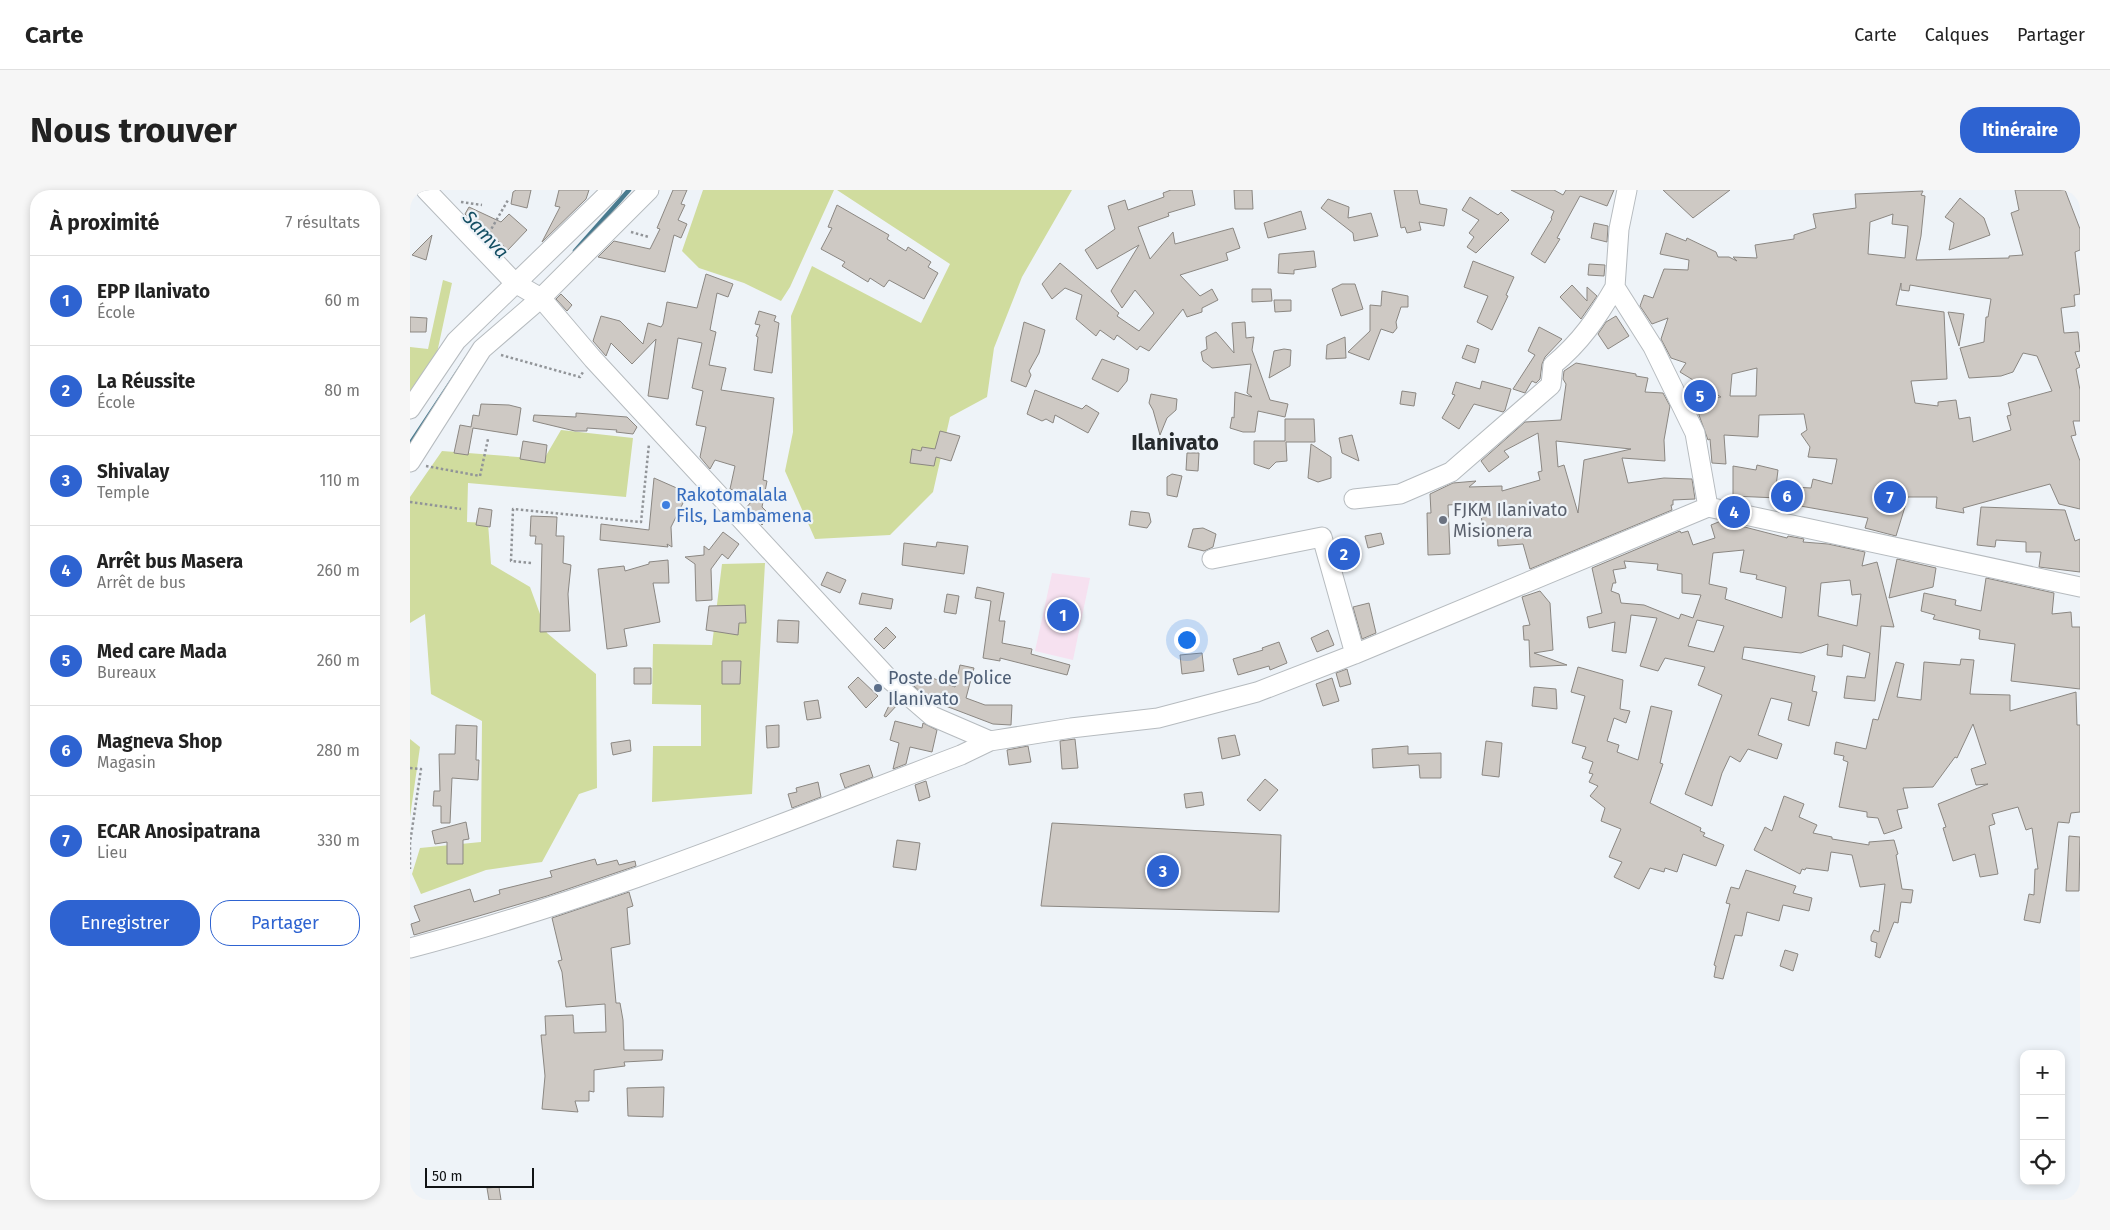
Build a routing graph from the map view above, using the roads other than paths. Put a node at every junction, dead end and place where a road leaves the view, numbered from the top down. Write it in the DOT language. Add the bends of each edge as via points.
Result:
graph roads {
  1 [pos="426,190"];
  2 [pos="612,190"];
  3 [pos="649,190"];
  4 [pos="1627,190"];
  5 [pos="515,283"];
  6 [pos="1616,287"];
  7 [pos="542,298"];
  8 [pos="410,409"];
  9 [pos="414,463"];
  10 [pos="1354,498"];
  11 [pos="1708,507"];
  12 [pos="1212,559"];
  13 [pos="2080,586"];
  14 [pos="1355,654"];
  15 [pos="990,741"];
  16 [pos="410,948"];
  1 -- 5 [label="street"];
  2 -- 5 [label="street"];
  3 -- 7 [label="street"];
  4 -- 6 [label="street" via="1619,229"];
  5 -- 7 [label="street"];
  5 -- 8 [label="street" via="456,341"];
  6 -- 10 [label="street" via="1575,347 1553,366 1551,385 1451,472 1400,494"];
  6 -- 11 [label="street" via="1653,347 1695,433"];
  7 -- 9 [label="street" via="482,349"];
  7 -- 15 [label="street" via="593,359 888,678 932,716"];
  11 -- 13 [label="street"];
  11 -- 14 [label="street"];
  12 -- 14 [label="street" via="1322,537"];
  14 -- 15 [label="street" via="1257,692 1158,718"];
  15 -- 16 [label="street" via="648,875 478,931"];
}
